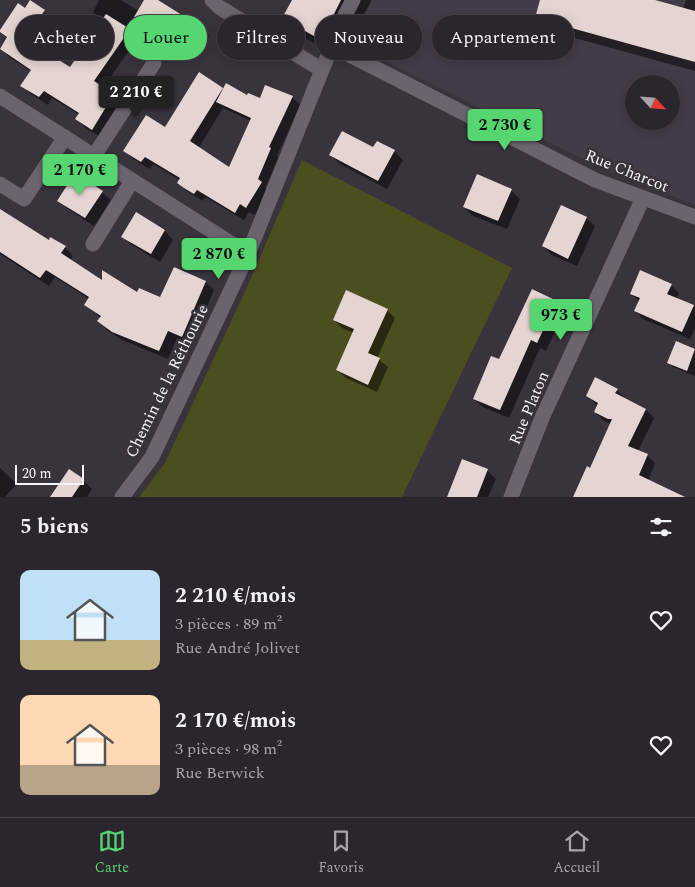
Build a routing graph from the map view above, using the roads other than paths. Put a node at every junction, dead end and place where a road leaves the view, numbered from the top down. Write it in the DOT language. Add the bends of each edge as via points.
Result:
graph roads {
  1 [pos="212,0"];
  2 [pos="353,0"];
  3 [pos="346,15"];
  4 [pos="326,60"];
  5 [pos="359,60"];
  6 [pos="154,63"];
  7 [pos="322,70"];
  8 [pos="0,96"];
  9 [pos="65,138"];
  10 [pos="94,156"];
  11 [pos="132,181"];
  12 [pos="0,184"];
  13 [pos="644,198"];
  14 [pos="695,217"];
  15 [pos="93,244"];
  16 [pos="248,254"];
  17 [pos="122,497"];
  18 [pos="511,497"];
  1 -- 7 [label="street"];
  2 -- 3 [label="street, Chemin de la Réthourie"];
  4 -- 7 [label="street, Chemin de la Réthourie"];
  5 -- 13 [label="street, Rue Charcot" via="595,180"];
  6 -- 10 [label="street"];
  7 -- 16 [label="street, Chemin de la Réthourie"];
  8 -- 9 [label="street"];
  9 -- 10 [label="street"];
  9 -- 12 [label="street" via="24,199"];
  10 -- 11 [label="street"];
  11 -- 15 [label="street"];
  11 -- 16 [label="street"];
  13 -- 14 [label="street, Rue Charcot"];
  13 -- 18 [label="street, Rue Platon" via="542,418"];
  16 -- 17 [label="street, Chemin de la Réthourie" via="152,457"];
}
